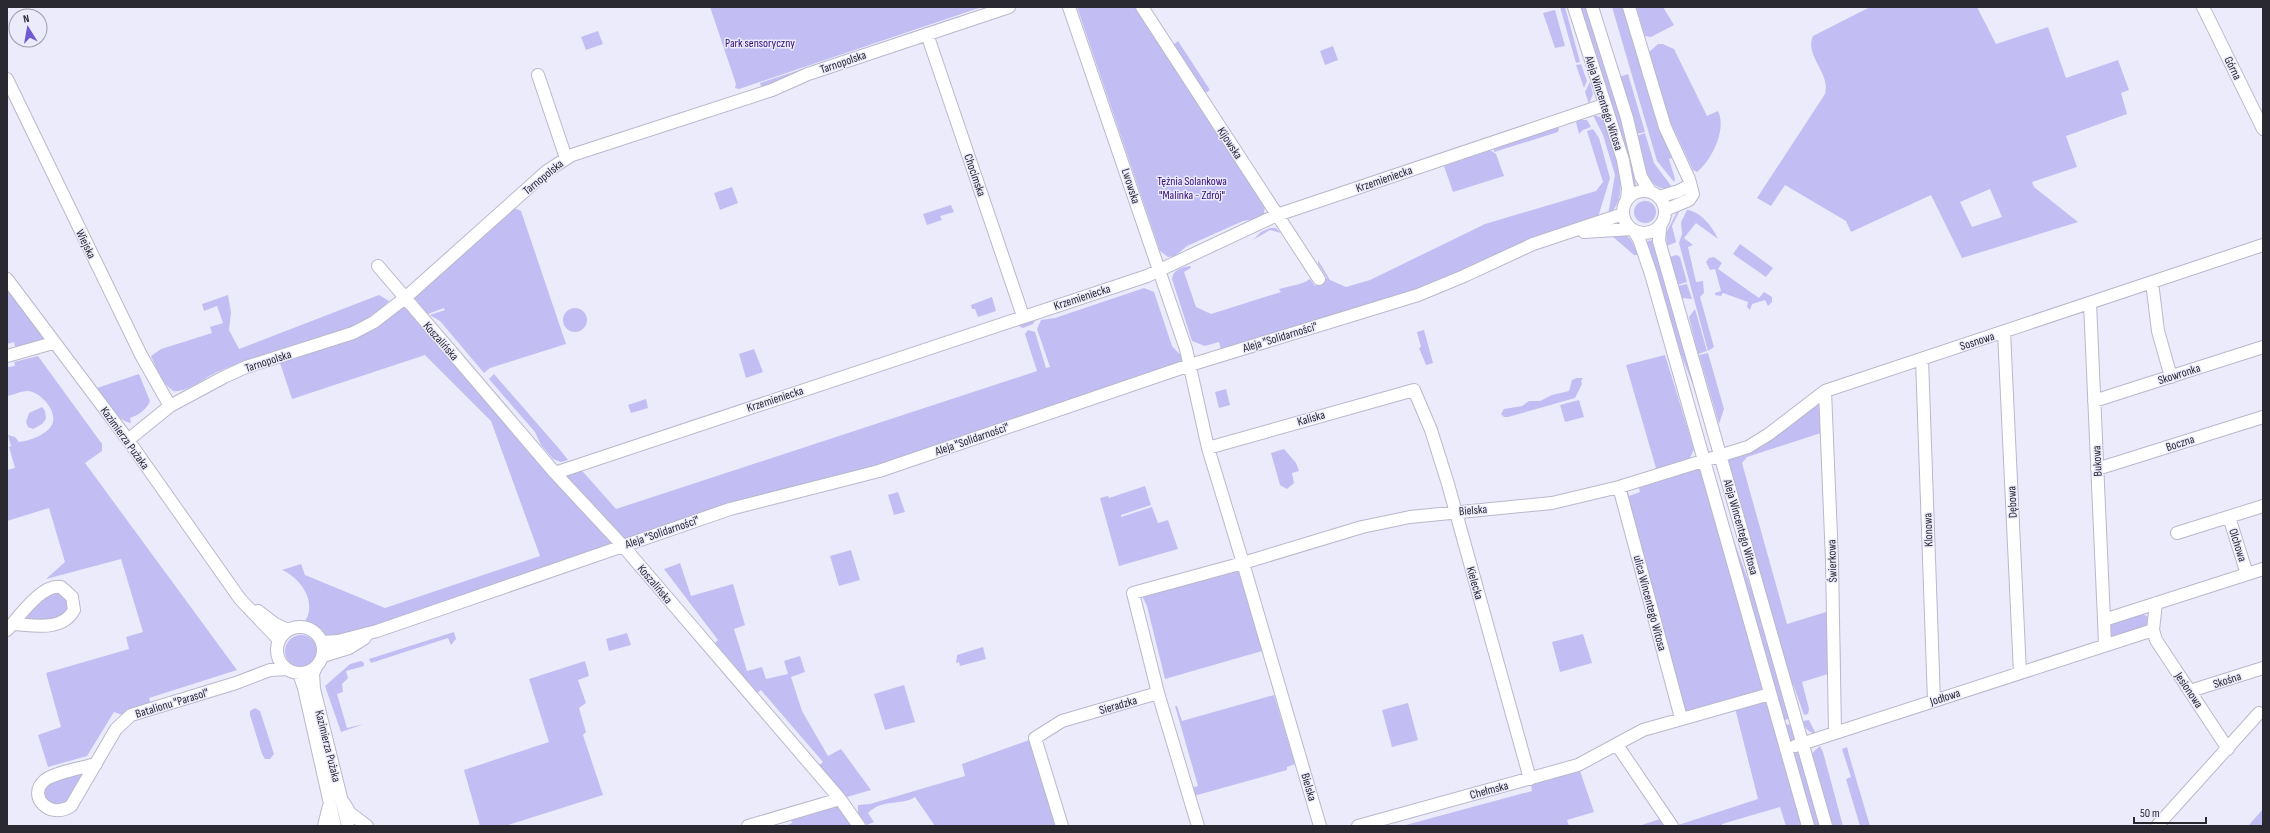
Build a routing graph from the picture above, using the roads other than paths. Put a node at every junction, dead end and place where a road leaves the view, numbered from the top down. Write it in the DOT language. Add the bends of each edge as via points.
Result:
graph roads {
  1 [pos="1009,7"];
  2 [pos="1069,7"];
  3 [pos="1142,7"];
  4 [pos="1574,7"];
  5 [pos="1592,7"];
  6 [pos="1629,7"];
  7 [pos="2203,7"];
  8 [pos="927,34"];
  9 [pos="538,75"];
  10 [pos="7,79"];
  11 [pos="1604,106"];
  12 [pos="2262,123"];
  13 [pos="566,158"];
  14 [pos="1690,185"];
  15 [pos="1654,194"];
  16 [pos="1627,200"];
  17 [pos="1665,210"];
  18 [pos="1623,214"];
  19 [pos="1277,215"];
  20 [pos="1660,228"];
  21 [pos="1633,230"];
  22 [pos="1563,234"];
  23 [pos="2263,245"];
  24 [pos="378,266"];
  25 [pos="1159,271"];
  26 [pos="7,279"];
  27 [pos="1318,279"];
  28 [pos="2152,282"];
  29 [pos="405,298"];
  30 [pos="2090,303"];
  31 [pos="1022,316"];
  32 [pos="2004,332"];
  33 [pos="53,343"];
  34 [pos="2263,347"];
  35 [pos="7,356"];
  36 [pos="1922,358"];
  37 [pos="1190,365"];
  38 [pos="2171,377"];
  39 [pos="1414,390"];
  40 [pos="1825,391"];
  41 [pos="2094,400"];
  42 [pos="170,406"];
  43 [pos="2263,417"];
  44 [pos="128,440"];
  45 [pos="1208,448"];
  46 [pos="1720,456"];
  47 [pos="1704,461"];
  48 [pos="2097,469"];
  49 [pos="555,472"];
  50 [pos="1619,487"];
  51 [pos="2263,506"];
  52 [pos="1455,512"];
  53 [pos="2229,517"];
  54 [pos="2177,533"];
  55 [pos="623,546"];
  56 [pos="1243,563"];
  57 [pos="2263,569"];
  58 [pos="2247,574"];
  59 [pos="240,599"];
  60 [pos="2156,603"];
  61 [pos="2104,620"];
  62 [pos="10,627"];
  63 [pos="288,630"];
  64 [pos="2153,630"];
  65 [pos="377,631"];
  66 [pos="279,640"];
  67 [pos="322,642"];
  68 [pos="2105,645"];
  69 [pos="278,656"];
  70 [pos="319,662"];
  71 [pos="2263,668"];
  72 [pos="287,669"];
  73 [pos="270,670"];
  74 [pos="2020,672"];
  75 [pos="299,673"];
  76 [pos="2190,691"];
  77 [pos="1158,693"];
  78 [pos="1770,694"];
  79 [pos="1934,701"];
  80 [pos="2259,713"];
  81 [pos="1682,718"];
  82 [pos="1835,732"];
  83 [pos="1802,744"];
  84 [pos="1617,745"];
  85 [pos="1786,749"];
  86 [pos="2228,749"];
  87 [pos="96,764"];
  88 [pos="1530,779"];
  89 [pos="334,798"];
  90 [pos="840,799"];
  91 [pos="324,826"];
  92 [pos="335,826"];
  93 [pos="341,826"];
  94 [pos="349,826"];
  95 [pos="367,826"];
  96 [pos="748,826"];
  97 [pos="859,826"];
  98 [pos="1062,826"];
  99 [pos="1198,826"];
  100 [pos="1320,826"];
  101 [pos="1358,826"];
  102 [pos="1672,826"];
  103 [pos="1808,826"];
  104 [pos="1826,826"];
  105 [pos="2157,826"];
  1 -- 8 [label="street, Tarnopolska"];
  2 -- 25 [label="street, Lwowska"];
  3 -- 19 [label="street, Kijowska"];
  4 -- 11 [label="street, Aleja Wincentego Witosa"];
  5 -- 15 [label="street, Aleja Wincentego Witosa" via="1627,118 1641,177"];
  6 -- 14 [label="street" via="1664,127"];
  7 -- 12 [label="street, Górna"];
  8 -- 13 [label="street, Tarnopolska" via="808,74 772,90"];
  8 -- 31 [label="street, Chocimska"];
  9 -- 13 [label="street"];
  10 -- 42 [label="street, Wiejska" via="141,356"];
  11 -- 16 [label="street, Aleja Wincentego Witosa" via="1622,160 1628,188"];
  11 -- 19 [label="street, Krzemieniecka"];
  13 -- 29 [label="street, Tarnopolska" via="493,218"];
  14 -- 15 [label="street" via="1679,191"];
  14 -- 17 [label="street" via="1693,194 1689,200"];
  15 -- 16 [label="street" via="1638,192"];
  15 -- 17 [label="street"];
  16 -- 18 [label="street"];
  17 -- 20 [label="street"];
  18 -- 21 [label="street"];
  18 -- 22 [label="street, Aleja \"Solidarności\""];
  19 -- 25 [label="street, Krzemieniecka"];
  19 -- 27 [label="street, Kijowska"];
  20 -- 21 [label="street" via="1644,233"];
  20 -- 46 [label="street, Aleja Wincentego Witosa" via="1659,241"];
  21 -- 22 [label="street, Aleja \"Solidarności\""];
  21 -- 47 [label="street, Aleja Wincentego Witosa" via="1646,258"];
  22 -- 37 [label="street, Aleja \"Solidarności\"" via="1510,252 1464,276 1418,295"];
  23 -- 28 [label="street, Sosnowa"];
  24 -- 29 [label="street, Koszalińska"];
  25 -- 31 [label="street, Krzemieniecka"];
  25 -- 37 [label="street, Lwowska"];
  26 -- 33 [label="street, Kazimierza Pużaka"];
  28 -- 30 [label="street, Sosnowa"];
  28 -- 38 [label="street" via="2158,331"];
  29 -- 42 [label="street, Tarnopolska" via="374,322 353,333 246,368"];
  29 -- 49 [label="street, Koszalińska"];
  30 -- 32 [label="street, Sosnowa"];
  30 -- 41 [label="street, Bukowa"];
  31 -- 49 [label="street, Krzemieniecka"];
  32 -- 36 [label="street, Sosnowa"];
  32 -- 74 [label="street, Dębowa"];
  33 -- 35 [label="street"];
  33 -- 44 [label="street, Kazimierza Pużaka"];
  34 -- 38 [label="street, Skowronka"];
  36 -- 40 [label="street, Sosnowa"];
  36 -- 79 [label="street, Klonowa"];
  37 -- 45 [label="street, Bielska"];
  37 -- 55 [label="street, Aleja \"Solidarności\"" via="879,471 730,509"];
  38 -- 41 [label="street, Skowronka"];
  39 -- 45 [label="street, Kaliska"];
  39 -- 52 [label="street, Kielecka" via="1432,430"];
  40 -- 46 [label="street, Sosnowa" via="1761,440"];
  40 -- 82 [label="street, Świerkowa"];
  41 -- 48 [label="street, Bukowa"];
  42 -- 44 [label="street, Tarnopolska"];
  43 -- 48 [label="street, Boczna"];
  44 -- 59 [label="street, Kazimierza Pużaka"];
  45 -- 56 [label="street, Bielska"];
  46 -- 47 [label="street, Sosnowa"];
  46 -- 83 [label="street, Aleja Wincentego Witosa"];
  47 -- 50 [label="street, Bielska"];
  47 -- 78 [label="street, Aleja Wincentego Witosa"];
  48 -- 61 [label="street, Bukowa"];
  49 -- 55 [label="street, Koszalińska"];
  50 -- 52 [label="street, Bielska" via="1552,503"];
  50 -- 81 [label="street, ulica Wincentego Witosa"];
  51 -- 53 [label="street, Olchowa"];
  52 -- 56 [label="street, Bielska" via="1410,517 1362,527"];
  52 -- 88 [label="street, Kielecka"];
  53 -- 54 [label="street, Olchowa"];
  53 -- 58 [label="street, Olchowa"];
  55 -- 65 [label="street, Aleja \"Solidarności\""];
  55 -- 90 [label="street, Koszalińska"];
  56 -- 77 [label="street" via="1132,593"];
  56 -- 100 [label="street, Bielska"];
  57 -- 58 [label="street"];
  58 -- 60 [label="street"];
  59 -- 63 [label="street, Kazimierza Pużaka" via="275,624"];
  59 -- 66 [label="street, Kazimierza Pużaka"];
  60 -- 61 [label="street"];
  60 -- 64 [label="street"];
  61 -- 68 [label="street"];
  62 -- 62 [label="street" via="60,623 72,614 74,601 66,590 57,586 50,588 40,594"];
  63 -- 66 [label="street"];
  63 -- 67 [label="street" via="294,627 307,627 316,633"];
  64 -- 68 [label="street, Jodłowa"];
  64 -- 76 [label="street, Jesionowa" via="2161,648"];
  65 -- 67 [label="street, Aleja \"Solidarności\"" via="338,641"];
  65 -- 70 [label="street, Aleja \"Solidarności\""];
  66 -- 69 [label="street"];
  67 -- 70 [label="street"];
  68 -- 74 [label="street, Jodłowa"];
  69 -- 72 [label="street"];
  69 -- 73 [label="street"];
  70 -- 75 [label="street" via="311,670"];
  70 -- 89 [label="street, Kazimierza Pużaka" via="313,674 314,689"];
  71 -- 76 [label="street, Skośna"];
  72 -- 73 [label="street, Batalionu \"Parasol\""];
  72 -- 75 [label="street"];
  73 -- 87 [label="street, Batalionu \"Parasol\"" via="131,715 116,729"];
  74 -- 79 [label="street, Jodłowa"];
  75 -- 89 [label="street, Kazimierza Pużaka"];
  76 -- 86 [label="street, Jesionowa"];
  77 -- 98 [label="street, Sieradzka" via="1062,721 1035,738"];
  77 -- 99 [label="street"];
  78 -- 81 [label="street, Chełmska"];
  78 -- 85 [label="street, Aleja Wincentego Witosa"];
  79 -- 82 [label="street, Jodłowa"];
  80 -- 86 [label="street"];
  81 -- 84 [label="street, Chełmska" via="1643,730"];
  82 -- 83 [label="street, Jodłowa"];
  83 -- 85 [label="street, Jodłowa"];
  83 -- 104 [label="street, Aleja Wincentego Witosa"];
  84 -- 88 [label="street, Chełmska" via="1578,765"];
  84 -- 102 [label="street"];
  85 -- 103 [label="street, Aleja Wincentego Witosa"];
  86 -- 105 [label="street"];
  87 -- 87 [label="street, Batalionu \"Parasol\"" via="54,775 44,781 39,792 42,804 58,812 71,806"];
  88 -- 101 [label="street, Chełmska"];
  89 -- 91 [label="street"];
  89 -- 92 [label="street, Kazimierza Pużaka"];
  89 -- 94 [label="street, Kazimierza Pużaka"];
  89 -- 95 [label="street"];
  90 -- 96 [label="street"];
  90 -- 97 [label="street, Koszalińska"];
  93 -- 94 [label="street"];
}
